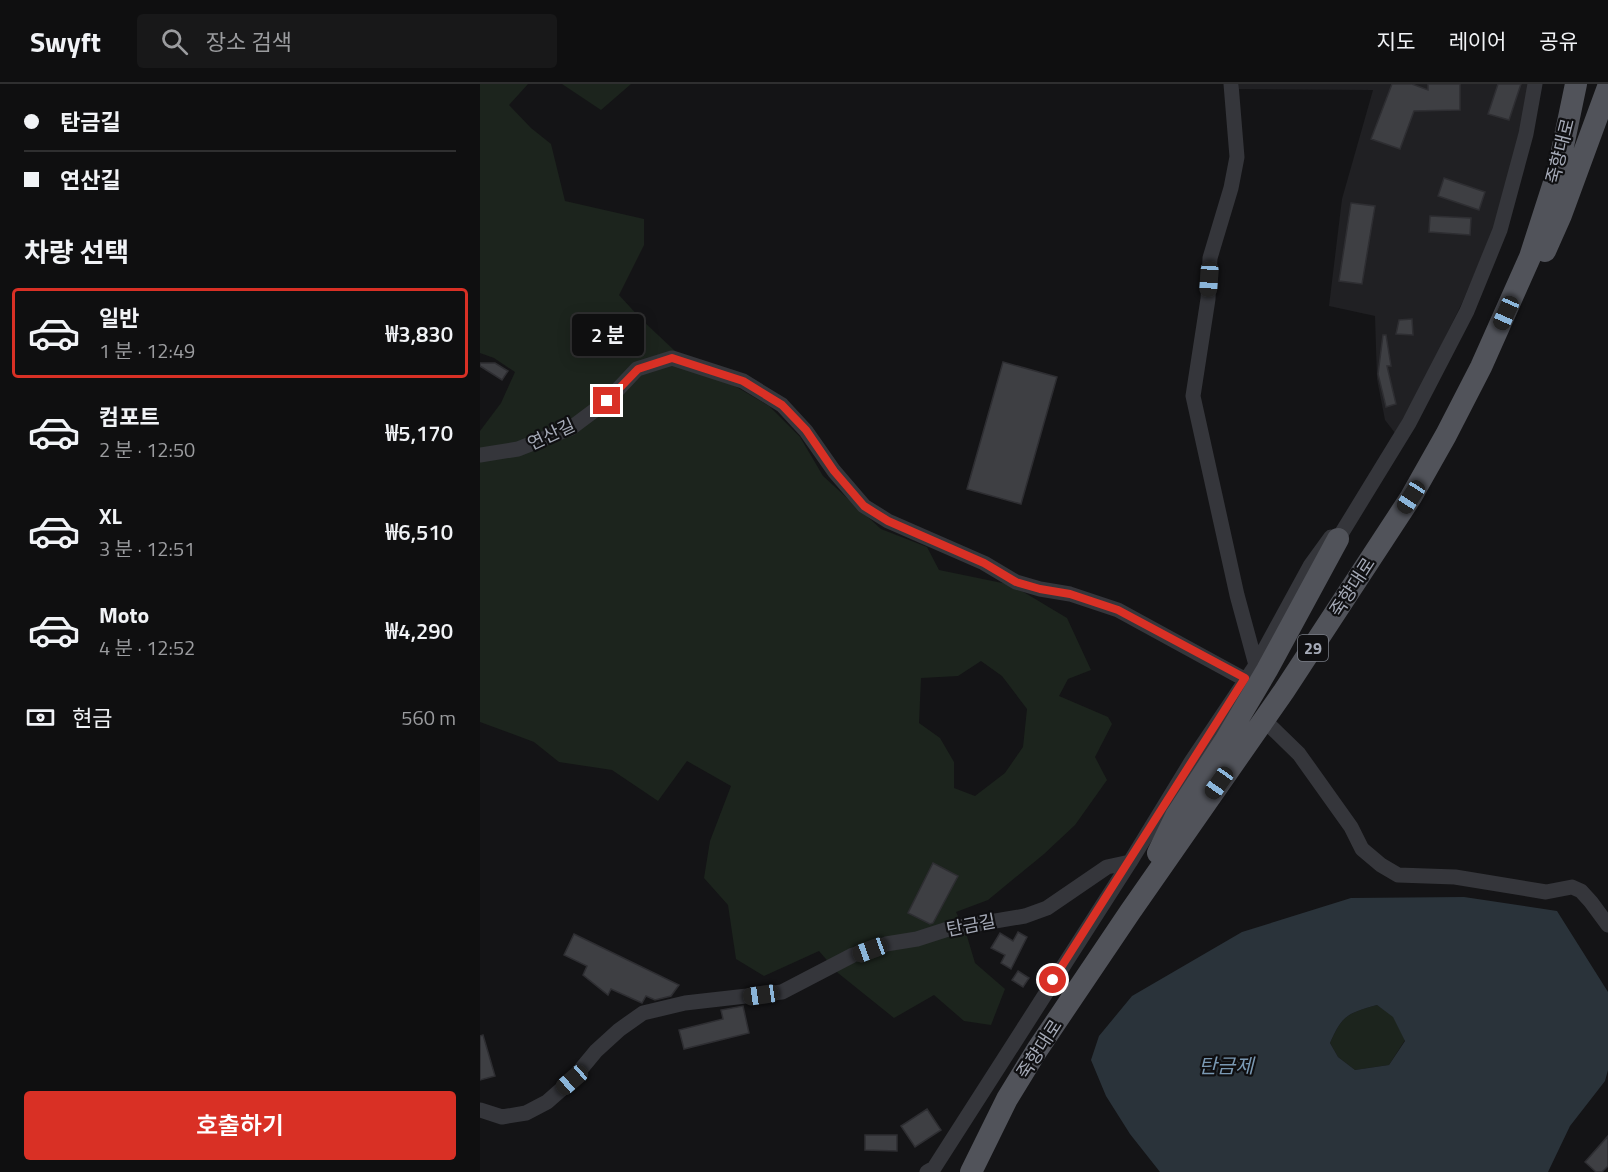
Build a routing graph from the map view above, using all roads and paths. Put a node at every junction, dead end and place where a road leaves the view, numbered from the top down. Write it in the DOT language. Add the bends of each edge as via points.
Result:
graph roads {
  1 [pos="1231,84"];
  2 [pos="1535,84"];
  3 [pos="1576,84"];
  4 [pos="1608,87"];
  5 [pos="1506,313"];
  6 [pos="480,455"];
  7 [pos="1338,539"];
  8 [pos="1253,676"];
  9 [pos="1264,720"];
  10 [pos="1130,862"];
  11 [pos="1130,912"];
  12 [pos="1608,926"];
  13 [pos="480,1110"];
  14 [pos="927,1172"];
  15 [pos="971,1172"];
  1 -- 8 [label="street" via="1237,157 1210,258 1208,299 1193,396"];
  2 -- 7 [label="street" via="1500,230 1467,310 1409,423"];
  3 -- 5 [label="main road, 죽향대로 / 29" via="1555,180 1530,257"];
  4 -- 5 [label="main road" via="1543,257"];
  5 -- 9 [label="main road, 죽향대로 / 29" via="1411,497"];
  6 -- 8 [label="street, 연산길" via="519,449 571,428 607,401 638,369 672,358 743,381 782,405 864,506 888,521 984,563 1016,582 1118,610"];
  7 -- 8 [label="main road" via="1309,595"];
  8 -- 10 [label="street"];
  8 -- 11 [label="main road" via="1226,741 1176,816"];
  9 -- 11 [label="main road, 죽향대로 / 29"];
  9 -- 12 [label="street" via="1299,754 1351,826 1362,849 1381,865 1398,875 1455,877 1546,892 1572,887 1581,891"];
  10 -- 13 [label="street, 탄금길" via="1107,867 1047,908 1025,916 886,944 782,992 685,1003 643,1013 619,1029 547,1102 526,1113 502,1117"];
  10 -- 14 [label="street" via="934,1168"];
  11 -- 15 [label="main road, 죽향대로 / 29" via="1007,1099"];
}
